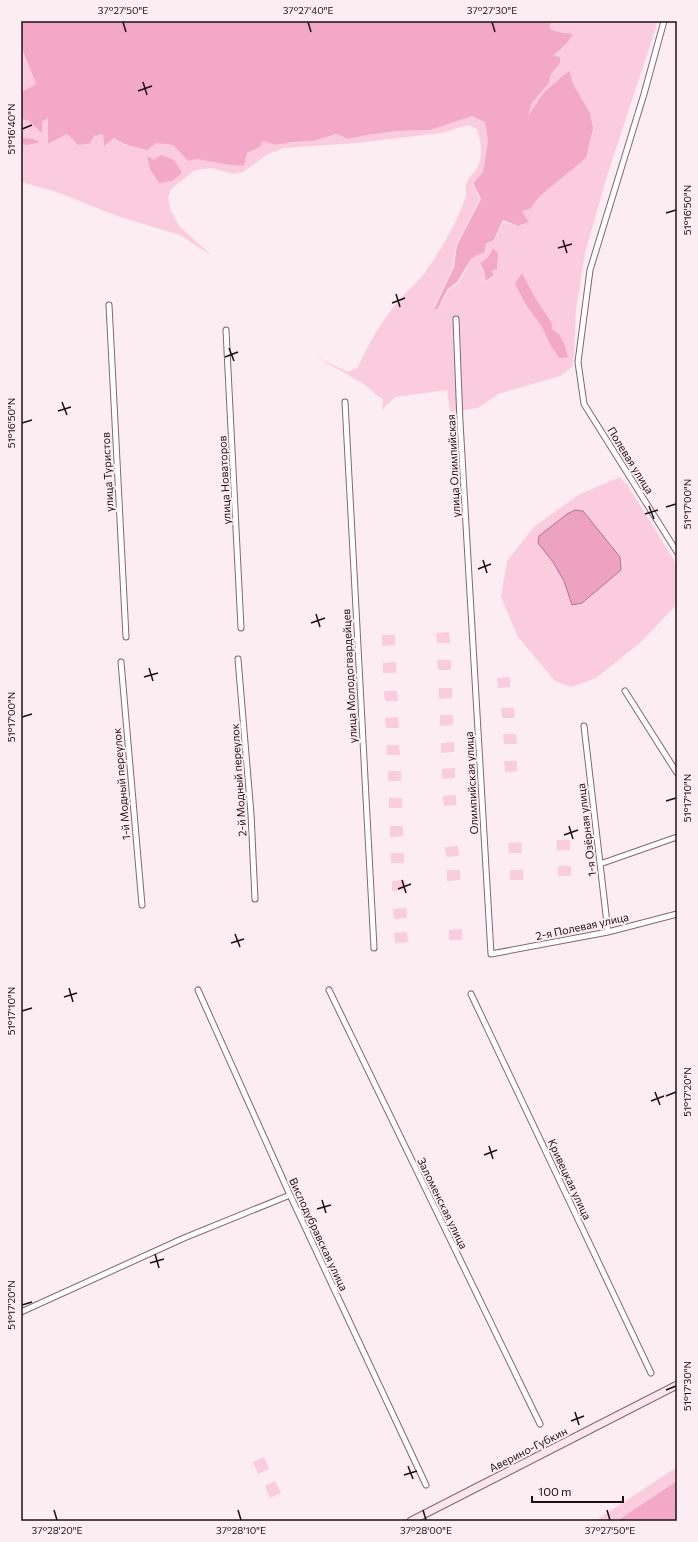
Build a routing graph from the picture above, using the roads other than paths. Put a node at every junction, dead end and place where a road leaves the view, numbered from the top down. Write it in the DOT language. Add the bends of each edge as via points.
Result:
graph roads {
  1 [pos="664,21"];
  2 [pos="109,305"];
  3 [pos="456,319"];
  4 [pos="226,330"];
  5 [pos="345,402"];
  6 [pos="677,552"];
  7 [pos="471,611"];
  8 [pos="242,628"];
  9 [pos="126,638"];
  10 [pos="238,659"];
  11 [pos="121,662"];
  12 [pos="625,691"];
  13 [pos="584,726"];
  14 [pos="677,773"];
  15 [pos="677,837"];
  16 [pos="600,864"];
  17 [pos="255,900"];
  18 [pos="142,905"];
  19 [pos="677,914"];
  20 [pos="608,932"];
  21 [pos="374,948"];
  22 [pos="491,954"];
  23 [pos="198,990"];
  24 [pos="329,990"];
  25 [pos="471,994"];
  26 [pos="290,1195"];
  27 [pos="21,1312"];
  28 [pos="651,1374"];
  29 [pos="677,1385"];
  30 [pos="540,1424"];
  31 [pos="426,1484"];
  32 [pos="411,1521"];
  1 -- 6 [label="street, Полевая улица" via="590,270 578,362 584,404"];
  2 -- 9 [label="street, улица Туристов"];
  3 -- 7 [label="street, улица Олимпийская"];
  4 -- 8 [label="street, улица Новаторов"];
  5 -- 21 [label="street, улица Молодогвардейцев"];
  7 -- 22 [label="street, Олимпийская улица"];
  10 -- 17 [label="street, 2-й Модный переулок" via="251,814"];
  11 -- 18 [label="street, 1-й Модный переулок"];
  12 -- 14 [label="street"];
  13 -- 16 [label="street, 1-я Озёрная улица"];
  15 -- 16 [label="street"];
  16 -- 20 [label="street, 1-я Озёрная улица"];
  19 -- 20 [label="street, 2-я Полевая улица"];
  20 -- 22 [label="street, 2-я Полевая улица"];
  23 -- 26 [label="street, Вислодубравская улица"];
  24 -- 30 [label="street, Заломенская улица"];
  25 -- 28 [label="street, Кривецкая улица"];
  26 -- 27 [label="street" via="184,1238"];
  26 -- 31 [label="street, Вислодубравская улица"];
  29 -- 32 [label="main road, Аверино-Губкин"];
}
